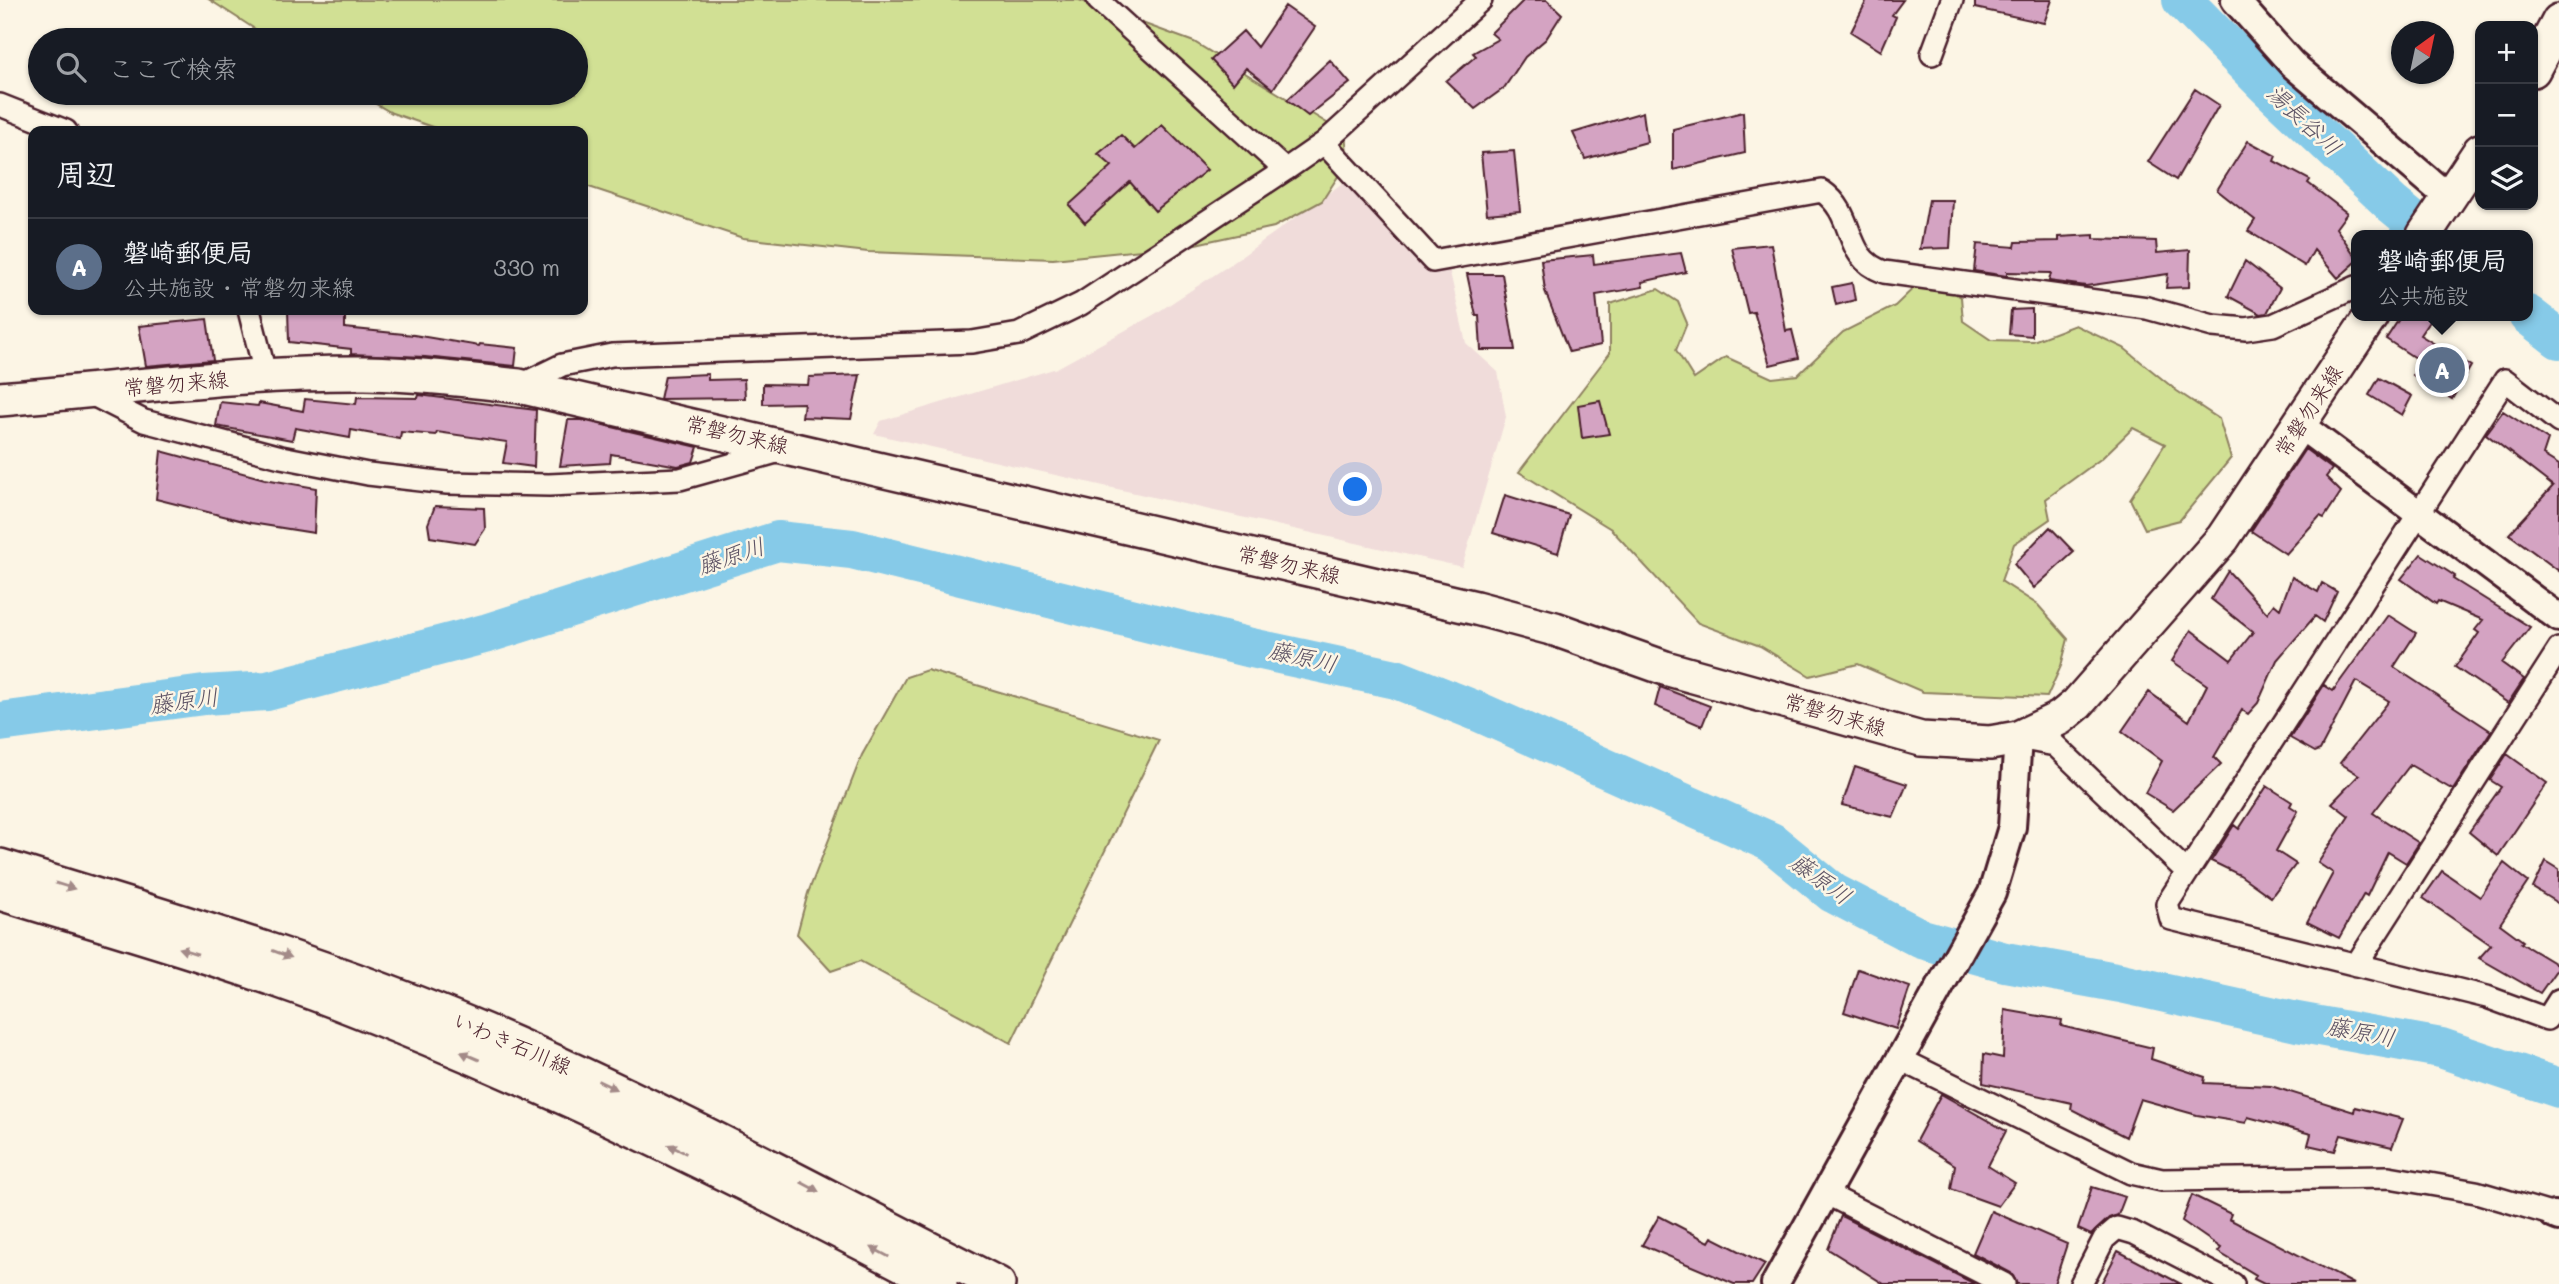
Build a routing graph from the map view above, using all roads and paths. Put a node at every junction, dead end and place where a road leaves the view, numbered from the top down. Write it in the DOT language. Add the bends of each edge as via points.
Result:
graph roads {
  1 [pos="1098,0"];
  2 [pos="1481,0"];
  3 [pos="1952,0"];
  4 [pos="2235,0"];
  5 [pos="2559,21"];
  6 [pos="1932,54"];
  7 [pos="2538,61"];
  8 [pos="0,105"];
  9 [pos="53,126"];
  10 [pos="1324,143"];
  11 [pos="2475,158"];
  12 [pos="1285,170"];
  13 [pos="2436,217"];
  14 [pos="2351,289"];
  15 [pos="250,315"];
  16 [pos="2368,321"];
  17 [pos="266,377"];
  18 [pos="519,386"];
  19 [pos="86,391"];
  20 [pos="0,399"];
  21 [pos="2559,422"];
  22 [pos="2301,426"];
  23 [pos="791,447"];
  24 [pos="2418,513"];
  25 [pos="2559,618"];
  26 [pos="2559,649"];
  27 [pos="2018,738"];
  28 [pos="0,866"];
  29 [pos="2187,872"];
  30 [pos="0,892"];
  31 [pos="2356,965"];
  32 [pos="2559,1000"];
  33 [pos="2553,1021"];
  34 [pos="1898,1058"];
  35 [pos="1825,1193"];
  36 [pos="2556,1216"];
  37 [pos="921,1271"];
  38 [pos="998,1284"];
  39 [pos="1775,1284"];
  40 [pos="2004,1284"];
  41 [pos="2081,1284"];
  42 [pos="2233,1284"];
  1 -- 12 [label="street"];
  2 -- 10 [label="street"];
  3 -- 6 [label="street"];
  4 -- 13 [label="street"];
  5 -- 7 [label="main road"];
  8 -- 9 [label="street"];
  10 -- 12 [label="street"];
  10 -- 14 [label="street" via="1433,261 1822,191 1838,202 1859,256 1868,266 1884,272 2147,308 2246,330 2273,325"];
  11 -- 13 [label="main road"];
  12 -- 18 [label="street" via="1081,304 1019,334 972,342 612,355 562,365"];
  15 -- 17 [label="street"];
  16 -- 22 [label="main road, 常磐勿来線"];
  17 -- 18 [label="main road, 常磐勿来線" via="365,373"];
  17 -- 19 [label="main road, 常磐勿来線"];
  18 -- 23 [label="main road, 常磐勿来線"];
  19 -- 20 [label="main road, 常磐勿来線"];
  19 -- 23 [label="street" via="144,421 281,457 447,483 549,485 680,479"];
  21 -- 24 [label="street" via="2505,380"];
  22 -- 24 [label="street"];
  22 -- 27 [label="main road, 常磐勿来線" via="2224,538 2077,704 2060,718"];
  23 -- 27 [label="main road, 常磐勿来線" via="1476,608 1922,739 1990,743"];
  24 -- 25 [label="street"];
  24 -- 29 [label="street"];
  26 -- 31 [label="street"];
  27 -- 29 [label="street" via="2055,745"];
  27 -- 34 [label="street" via="2012,827 1992,893"];
  28 -- 37 [label="main road, いわき石川線, one-way" via="247,941 482,1030 698,1129"];
  29 -- 31 [label="street" via="2167,904 2171,919"];
  37 -- 30 [label="main road, いわき石川線, one-way" via="540,1084 235,966"];
  31 -- 33 [label="street" via="2487,997"];
  32 -- 33 [label="street"];
  34 -- 35 [label="street"];
  34 -- 36 [label="street" via="2131,1172 2162,1180 2389,1177 2476,1192"];
  35 -- 39 [label="street"];
  35 -- 40 [label="street"];
  37 -- 38 [label="main road, いわき石川線"];
  41 -- 42 [label="street" via="2104,1239 2116,1228"];
}
